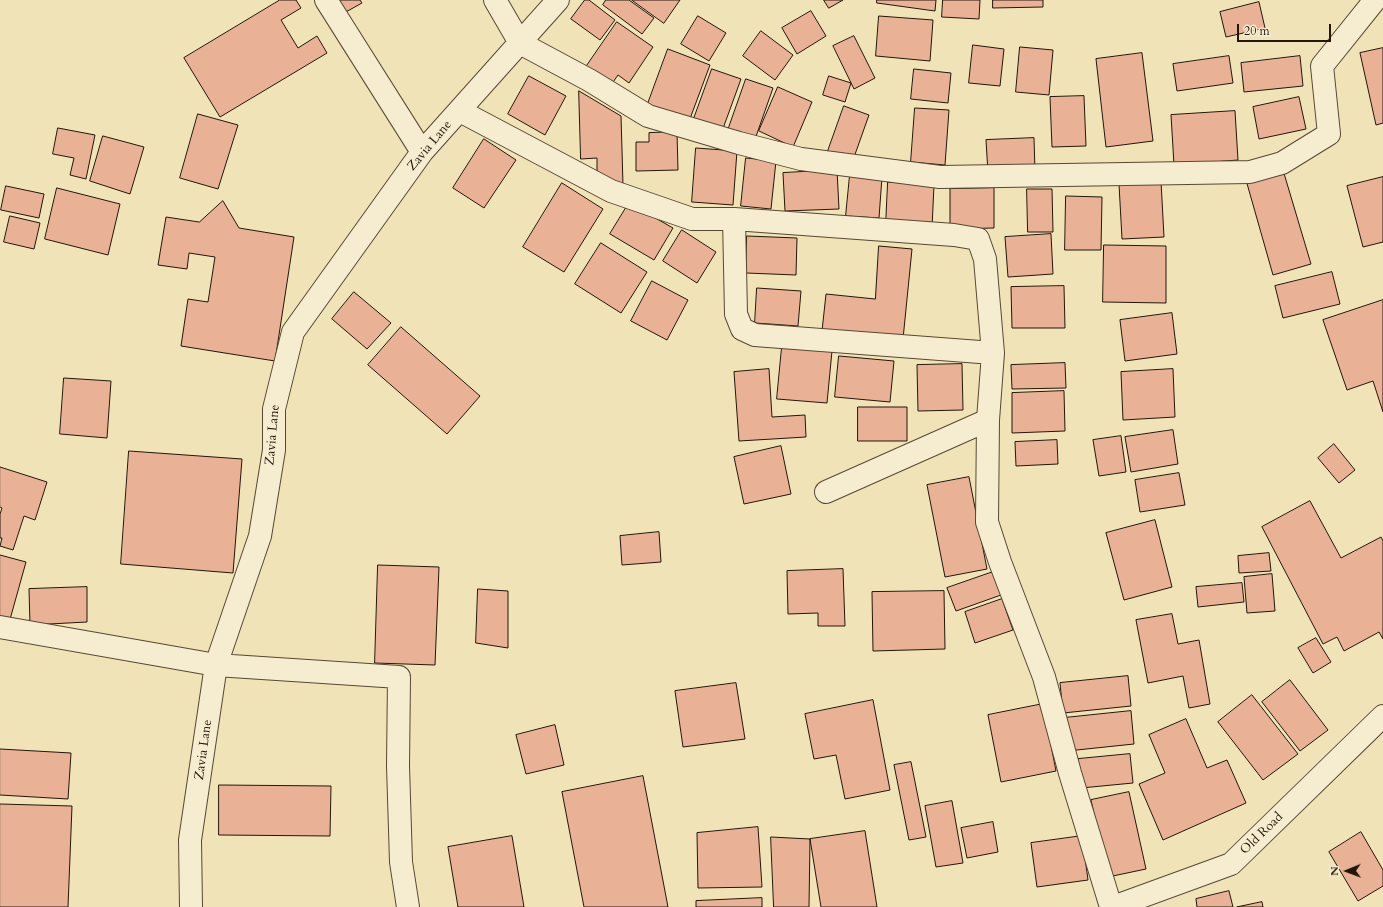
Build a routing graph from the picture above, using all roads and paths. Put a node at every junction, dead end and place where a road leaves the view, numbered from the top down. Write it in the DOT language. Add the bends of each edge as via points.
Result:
graph roads {
  1 [pos="326,0"];
  2 [pos="495,0"];
  3 [pos="558,0"];
  4 [pos="1375,0"];
  5 [pos="520,43"];
  6 [pos="460,111"];
  7 [pos="422,152"];
  8 [pos="734,219"];
  9 [pos="993,353"];
  10 [pos="988,420"];
  11 [pos="826,492"];
  12 [pos="0,627"];
  13 [pos="216,665"];
  14 [pos="1383,716"];
  15 [pos="191,907"];
  16 [pos="408,907"];
  17 [pos="1112,907"];
  1 -- 7 [label="street"];
  2 -- 5 [label="street"];
  3 -- 5 [label="street, Zavia Lane"];
  4 -- 5 [label="street" via="1322,66 1329,134 1282,163 1250,172 940,177 801,159 648,116 590,80"];
  5 -- 6 [label="street, Zavia Lane"];
  6 -- 7 [label="street, Zavia Lane"];
  6 -- 8 [label="street" via="611,191 692,219"];
  7 -- 13 [label="street, Zavia Lane" via="293,332 274,409 274,450 260,536"];
  8 -- 9 [label="street" via="954,235 978,239 985,259"];
  8 -- 9 [label="street" via="736,314 742,329 755,335"];
  9 -- 10 [label="street"];
  10 -- 11 [label="street"];
  10 -- 17 [label="street" via="987,522 1044,677 1070,773"];
  12 -- 13 [label="street"];
  13 -- 15 [label="street, Zavia Lane" via="190,840"];
  13 -- 16 [label="street" via="399,677 401,862"];
  14 -- 17 [label="street, Old Road" via="1231,864"];
}
